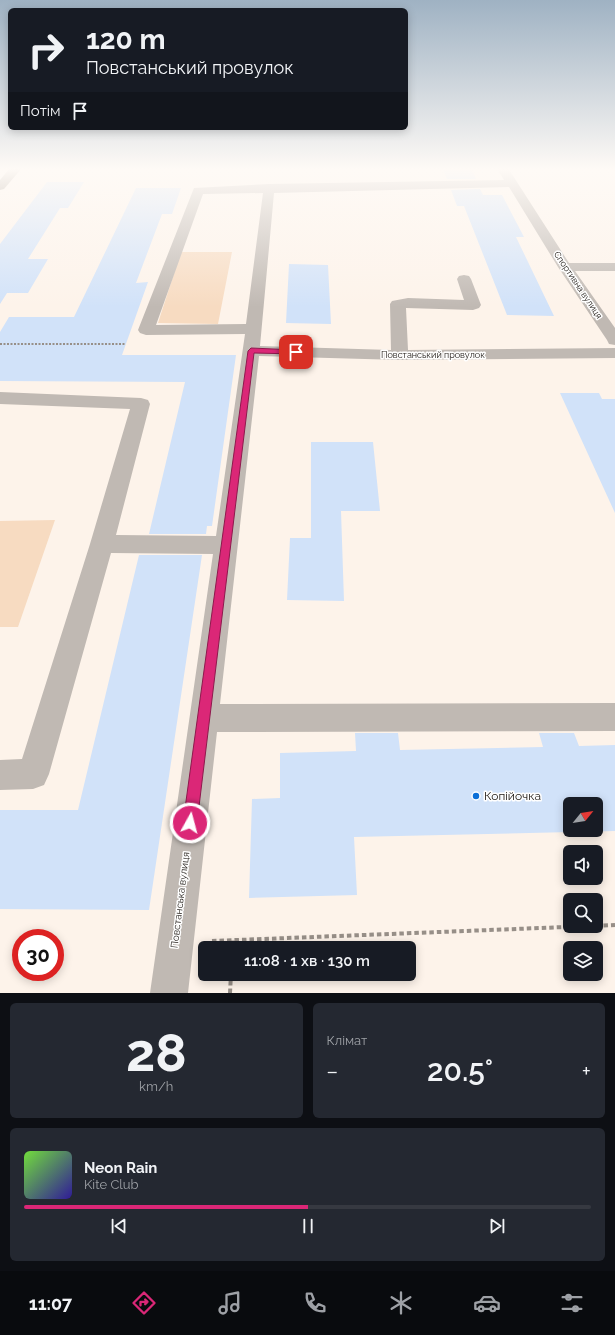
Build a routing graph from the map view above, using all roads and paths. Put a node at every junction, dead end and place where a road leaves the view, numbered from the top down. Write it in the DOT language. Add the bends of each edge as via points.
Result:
graph roads {
  1 [pos="189,214"];
  2 [pos="266,214"];
  3 [pos="532,214"];
  4 [pos="565,267"];
  5 [pos="615,267"];
  6 [pos="464,279"];
  7 [pos="252,340"];
  8 [pos="615,340"];
  9 [pos="615,353"];
  10 [pos="400,355"];
  11 [pos="0,398"];
  12 [pos="102,544"];
  13 [pos="226,545"];
  14 [pos="615,717"];
  15 [pos="203,718"];
  16 [pos="0,775"];
  17 [pos="615,925"];
  18 [pos="603,926"];
  19 [pos="563,927"];
  20 [pos="232,940"];
  21 [pos="175,942"];
  22 [pos="231,981"];
  23 [pos="169,993"];
  24 [pos="230,993"];
  1 -- 7 [label="street, Повстанський провулок" via="146,330"];
  2 -- 7 [label="street, Повстанська вулиця"];
  3 -- 4 [label="street, Спортивна вулиця"];
  4 -- 5 [label="street"];
  4 -- 8 [label="street, Спортивна вулиця"];
  6 -- 10 [label="street" via="473,306 398,304"];
  7 -- 10 [label="street, Повстанський провулок"];
  7 -- 13 [label="street, Повстанська вулиця"];
  9 -- 10 [label="street, Повстанський провулок"];
  11 -- 12 [label="street" via="141,404"];
  12 -- 13 [label="street"];
  12 -- 16 [label="street" via="33,774"];
  13 -- 15 [label="street, Повстанська вулиця"];
  14 -- 15 [label="street"];
  15 -- 21 [label="street, Повстанська вулиця"];
  17 -- 18 [label="path"];
  19 -- 20 [label="path"];
  20 -- 21 [label="path"];
  21 -- 23 [label="street, Повстанська вулиця"];
  22 -- 24 [label="path"];
}
